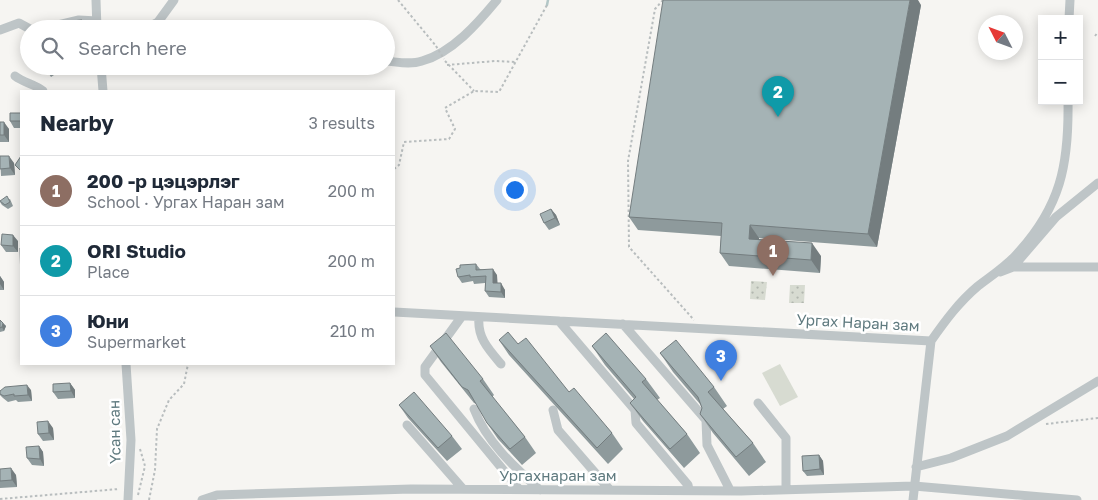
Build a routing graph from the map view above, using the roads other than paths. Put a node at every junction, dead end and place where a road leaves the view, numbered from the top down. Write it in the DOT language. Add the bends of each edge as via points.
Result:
graph roads {
  1 [pos="96,0"];
  2 [pos="174,0"];
  3 [pos="497,0"];
  4 [pos="1070,0"];
  5 [pos="1069,15"];
  6 [pos="97,20"];
  7 [pos="159,20"];
  8 [pos="20,24"];
  9 [pos="0,30"];
  10 [pos="395,62"];
  11 [pos="102,75"];
  12 [pos="15,76"];
  13 [pos="42,90"];
  14 [pos="103,90"];
  15 [pos="1068,105"];
  16 [pos="1098,183"];
  17 [pos="1013,267"];
  18 [pos="1098,267"];
  19 [pos="996,274"];
  20 [pos="395,312"];
  21 [pos="462,316"];
  22 [pos="479,316"];
  23 [pos="559,321"];
  24 [pos="623,324"];
  25 [pos="931,341"];
  26 [pos="501,364"];
  27 [pos="126,365"];
  28 [pos="1098,381"];
  29 [pos="758,403"];
  30 [pos="474,409"];
  31 [pos="552,410"];
  32 [pos="407,424"];
  33 [pos="916,467"];
  34 [pos="914,486"];
  35 [pos="786,488"];
  36 [pos="463,489"];
  37 [pos="519,489"];
  38 [pos="540,490"];
  39 [pos="610,490"];
  40 [pos="689,490"];
  41 [pos="730,490"];
  42 [pos="1049,499"];
  43 [pos="128,500"];
  44 [pos="202,500"];
  45 [pos="913,500"];
  46 [pos="1077,500"];
  1 -- 6 [label="street"];
  2 -- 7 [label="street"];
  3 -- 10 [label="street" via="475,26 442,51 422,61"];
  4 -- 5 [label="street"];
  8 -- 9 [label="street"];
  11 -- 14 [label="street"];
  12 -- 13 [label="street"];
  15 -- 19 [label="street" via="1066,159 1058,192 1040,225"];
  16 -- 17 [label="street" via="1056,216"];
  17 -- 18 [label="street"];
  17 -- 19 [label="street"];
  19 -- 25 [label="street" via="952,311"];
  20 -- 21 [label="street, Ургах Наран зам"];
  21 -- 22 [label="street, Ургах Наран зам"];
  21 -- 37 [label="street" via="426,367 425,375"];
  22 -- 23 [label="street, Ургах Наран зам"];
  22 -- 26 [label="street" via="479,330 484,343"];
  23 -- 24 [label="street, Ургах Наран зам"];
  23 -- 40 [label="street" via="635,410 636,423"];
  24 -- 25 [label="street, Ургах Наран зам"];
  24 -- 41 [label="street" via="706,420 707,445"];
  25 -- 33 [label="street, Ургах Наран зам"];
  27 -- 43 [label="street, Үсан сан" via="132,440"];
  28 -- 33 [label="street" via="1007,436 951,458"];
  29 -- 35 [label="street" via="786,438"];
  30 -- 38 [label="street" via="480,424 511,463"];
  31 -- 39 [label="street" via="558,430"];
  32 -- 36 [label="street"];
  33 -- 34 [label="street, Ургах Наран зам"];
  34 -- 35 [label="street, Ургахнаран зам"];
  34 -- 42 [label="street, Ургахнаран зам"];
  34 -- 45 [label="street, Ургах Наран зам"];
  35 -- 41 [label="street, Ургахнаран зам"];
  36 -- 37 [label="street, Ургахнаран зам"];
  36 -- 44 [label="street, Ургахнаран зам" via="217,495"];
  37 -- 38 [label="street, Ургахнаран зам"];
  38 -- 39 [label="street, Ургахнаран зам"];
  39 -- 40 [label="street, Ургахнаран зам"];
  40 -- 41 [label="street, Ургахнаран зам"];
  42 -- 46 [label="street, Ургахнаран зам"];
}
